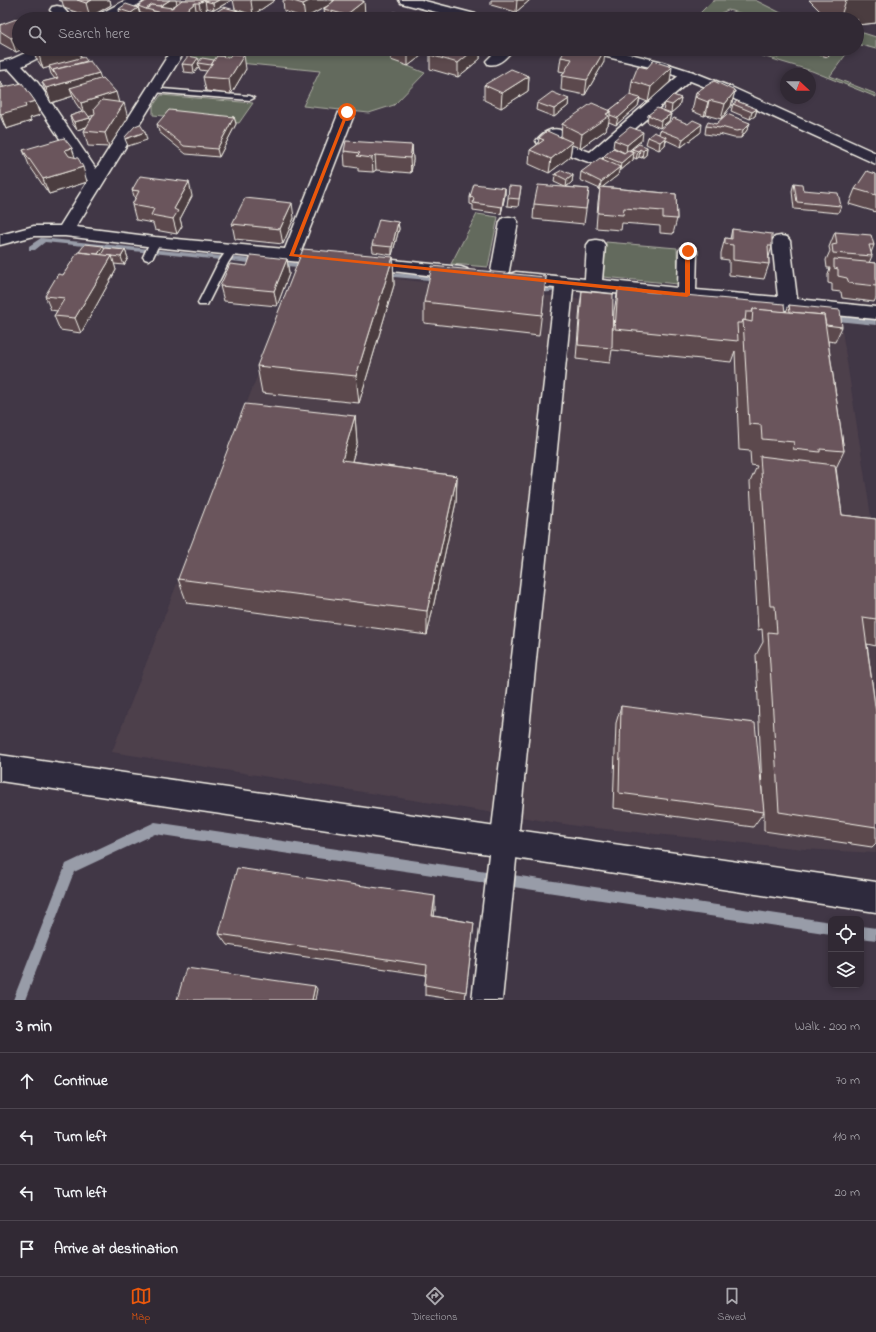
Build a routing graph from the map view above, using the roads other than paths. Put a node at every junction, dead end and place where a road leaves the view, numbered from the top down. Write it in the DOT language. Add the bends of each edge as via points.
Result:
graph roads {
  1 [pos="136,0"];
  2 [pos="406,0"];
  3 [pos="114,12"];
  4 [pos="451,12"];
  5 [pos="32,56"];
  6 [pos="174,56"];
  7 [pos="498,56"];
  8 [pos="620,56"];
  9 [pos="493,61"];
  10 [pos="6,65"];
  11 [pos="688,74"];
  12 [pos="153,90"];
  13 [pos="250,98"];
  14 [pos="347,112"];
  15 [pos="555,133"];
  16 [pos="876,159"];
  17 [pos="96,181"];
  18 [pos="509,222"];
  19 [pos="65,231"];
  20 [pos="0,240"];
  21 [pos="781,241"];
  22 [pos="596,244"];
  23 [pos="688,251"];
  24 [pos="291,255"];
  25 [pos="228,256"];
  26 [pos="486,275"];
  27 [pos="565,283"];
  28 [pos="593,286"];
  29 [pos="687,295"];
  30 [pos="203,303"];
  31 [pos="788,305"];
  32 [pos="876,313"];
  33 [pos="0,768"];
  34 [pos="503,843"];
  35 [pos="876,897"];
  36 [pos="487,1000"];
  1 -- 3 [label="street"];
  2 -- 4 [label="street"];
  5 -- 10 [label="street"];
  6 -- 12 [label="street"];
  7 -- 9 [label="street"];
  8 -- 11 [label="street"];
  10 -- 17 [label="street" via="33,86"];
  11 -- 15 [label="street" via="592,158 544,141"];
  11 -- 16 [label="street"];
  12 -- 13 [label="lane"];
  12 -- 17 [label="street"];
  14 -- 24 [label="street"];
  17 -- 19 [label="street"];
  18 -- 26 [label="street"];
  19 -- 20 [label="street" via="34,231"];
  19 -- 25 [label="street" via="152,250"];
  21 -- 31 [label="street"];
  22 -- 28 [label="street"];
  23 -- 29 [label="street"];
  24 -- 25 [label="street"];
  24 -- 26 [label="street"];
  25 -- 30 [label="lane"];
  26 -- 27 [label="street"];
  27 -- 28 [label="street"];
  27 -- 34 [label="street"];
  28 -- 29 [label="street"];
  29 -- 31 [label="street"];
  31 -- 32 [label="street"];
  33 -- 34 [label="street"];
  34 -- 35 [label="street"];
  34 -- 36 [label="street"];
}
